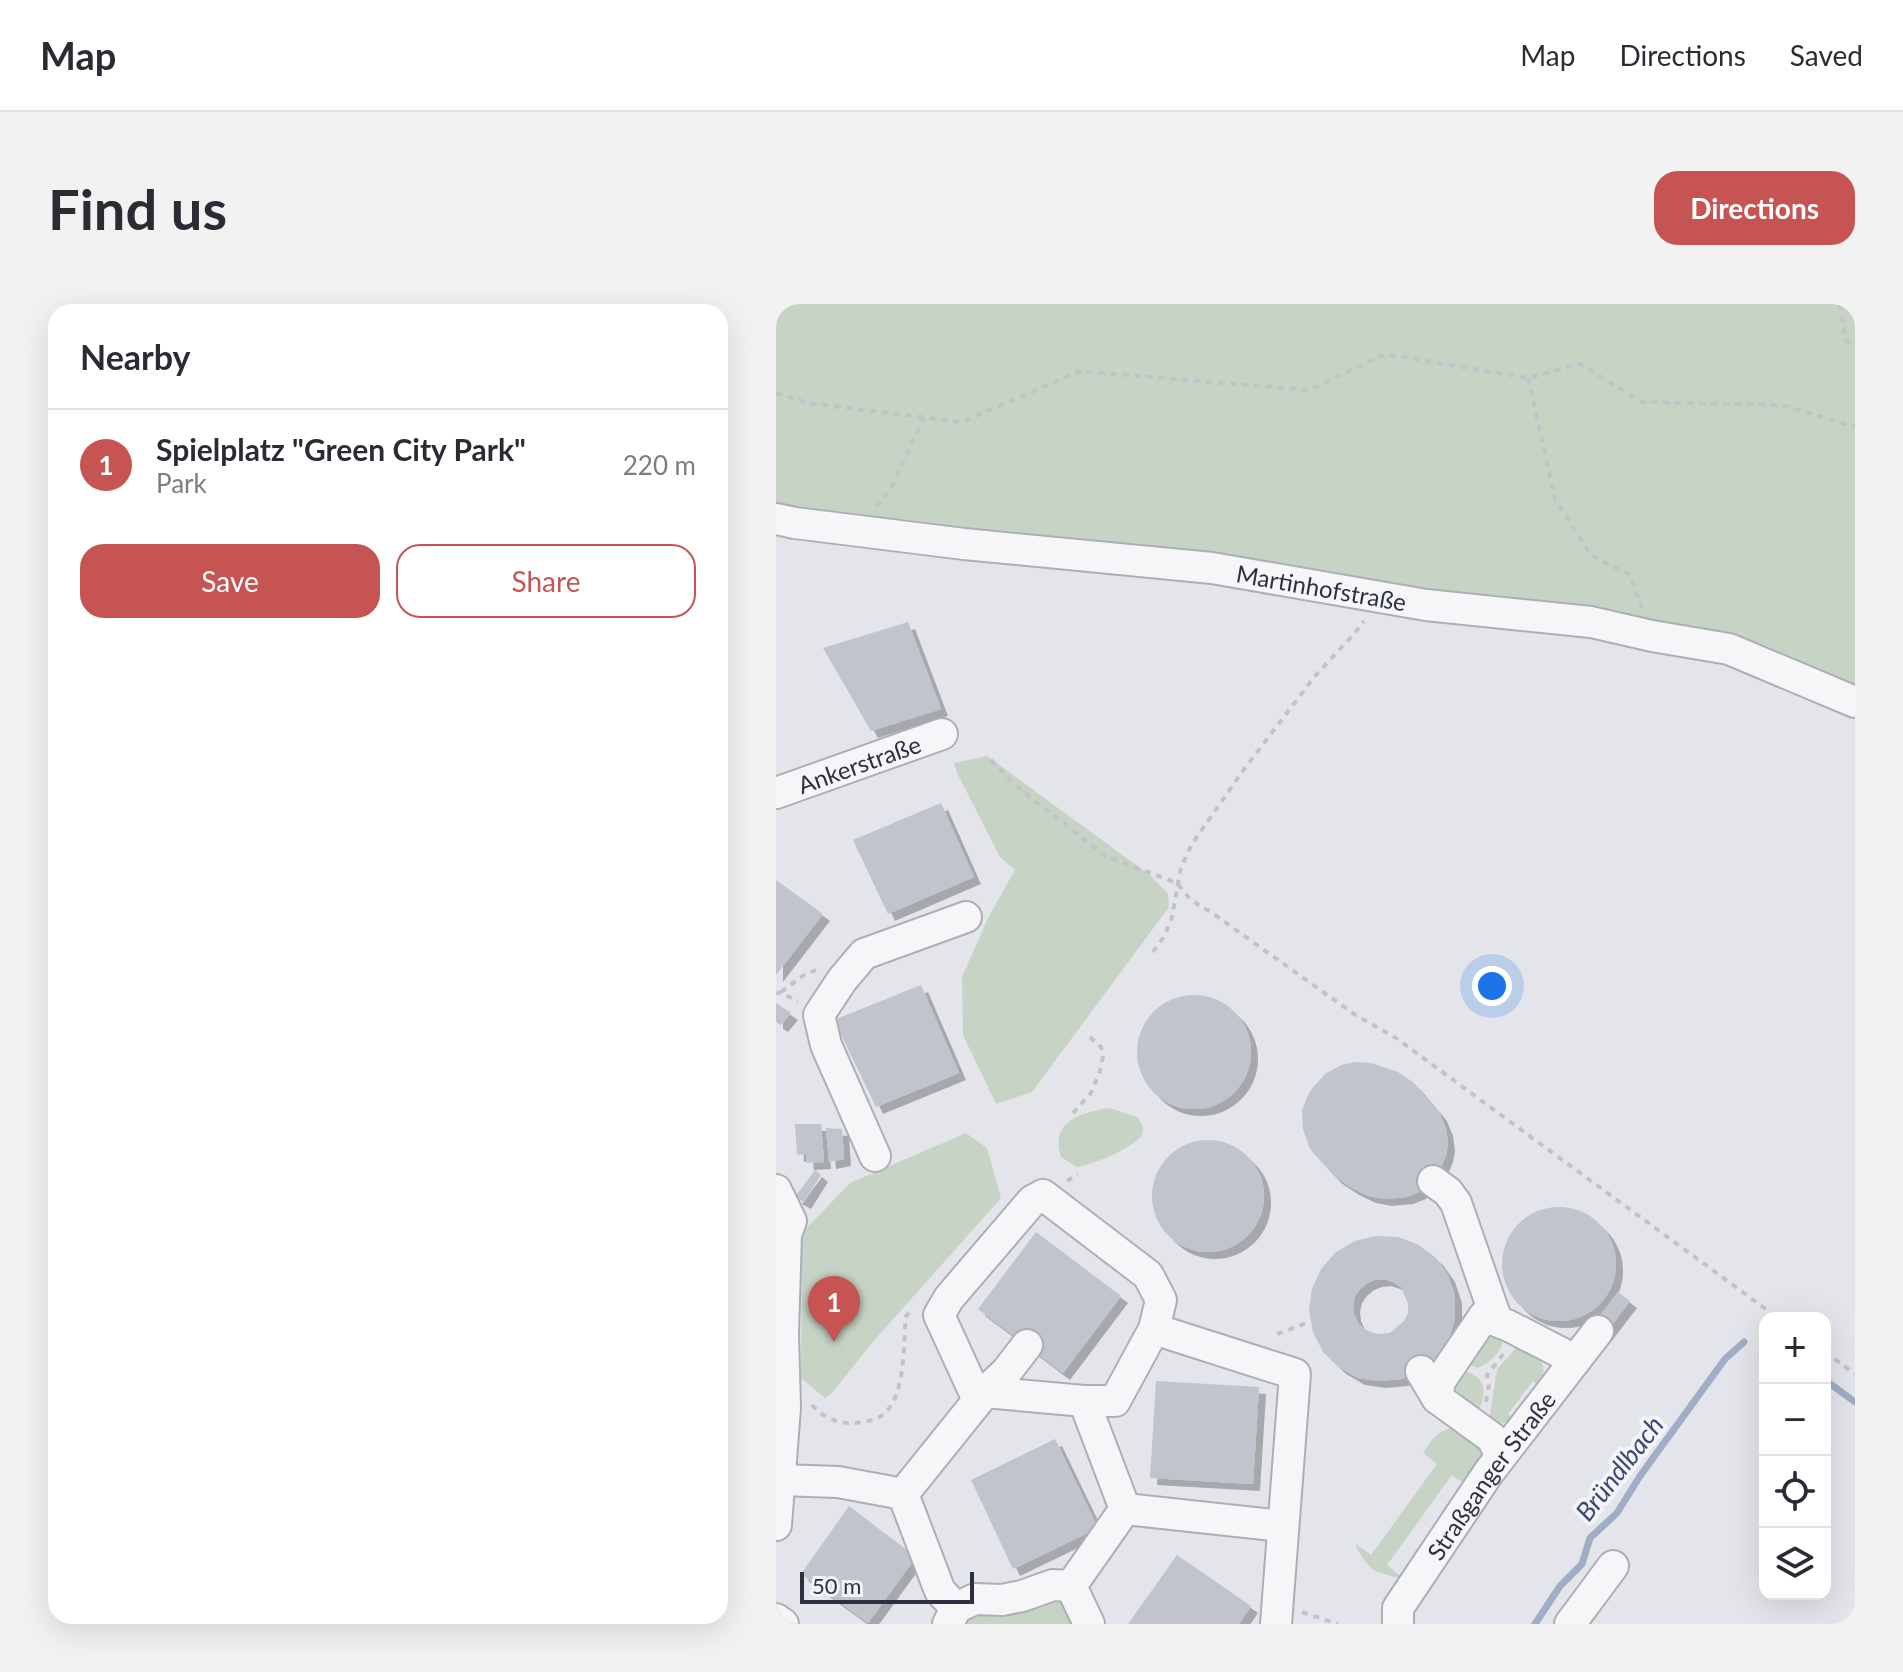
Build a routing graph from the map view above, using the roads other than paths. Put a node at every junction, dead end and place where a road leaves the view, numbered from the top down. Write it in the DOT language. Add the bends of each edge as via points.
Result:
graph roads {
  1 [pos="776,519"];
  2 [pos="1855,702"];
  3 [pos="942,734"];
  4 [pos="776,793"];
  5 [pos="966,917"];
  6 [pos="875,1156"];
  7 [pos="1433,1181"];
  8 [pos="776,1190"];
  9 [pos="1509,1327"];
  10 [pos="1154,1329"];
  11 [pos="1598,1331"];
  12 [pos="1027,1345"];
  13 [pos="1575,1360"];
  14 [pos="1421,1371"];
  15 [pos="982,1396"];
  16 [pos="1437,1398"];
  17 [pos="1084,1401"];
  18 [pos="791,1407"];
  19 [pos="1501,1456"];
  20 [pos="781,1480"];
  21 [pos="903,1494"];
  22 [pos="1125,1509"];
  23 [pos="776,1525"];
  24 [pos="1283,1526"];
  25 [pos="1613,1566"];
  26 [pos="1071,1586"];
  27 [pos="1277,1614"];
  28 [pos="952,1616"];
  29 [pos="776,1619"];
  30 [pos="783,1624"];
  31 [pos="1089,1624"];
  32 [pos="1398,1624"];
  33 [pos="1570,1624"];
  1 -- 2 [label="street, Martinhofstraße" via="1212,568 1426,605 1591,622 1729,649"];
  3 -- 4 [label="street, Ankerstraße"];
  5 -- 6 [label="street" via="864,954 819,1015 826,1045"];
  7 -- 9 [label="street" via="1456,1203"];
  8 -- 18 [label="street" via="791,1221 786,1234 783,1334"];
  9 -- 13 [label="street"];
  9 -- 16 [label="street" via="1484,1316 1440,1381"];
  10 -- 15 [label="street" via="1161,1300 1148,1275 1043,1195 1032,1201 939,1315"];
  10 -- 17 [label="street" via="1115,1401"];
  10 -- 24 [label="street" via="1295,1374"];
  11 -- 13 [label="street, Straßganger Straße"];
  12 -- 15 [label="street"];
  13 -- 19 [label="street, Straßganger Straße"];
  14 -- 16 [label="street"];
  15 -- 17 [label="street"];
  15 -- 21 [label="street"];
  16 -- 19 [label="street" via="1492,1438"];
  17 -- 22 [label="street"];
  18 -- 20 [label="street"];
  19 -- 32 [label="street, Straßganger Straße" via="1398,1608"];
  20 -- 21 [label="street" via="838,1482"];
  20 -- 23 [label="street"];
  21 -- 28 [label="street"];
  22 -- 24 [label="street"];
  22 -- 26 [label="street"];
  24 -- 27 [label="street"];
  25 -- 33 [label="street"];
  26 -- 28 [label="street" via="1053,1585 1002,1600 975,1599"];
  26 -- 31 [label="street"];
  29 -- 30 [label="street"];
}
